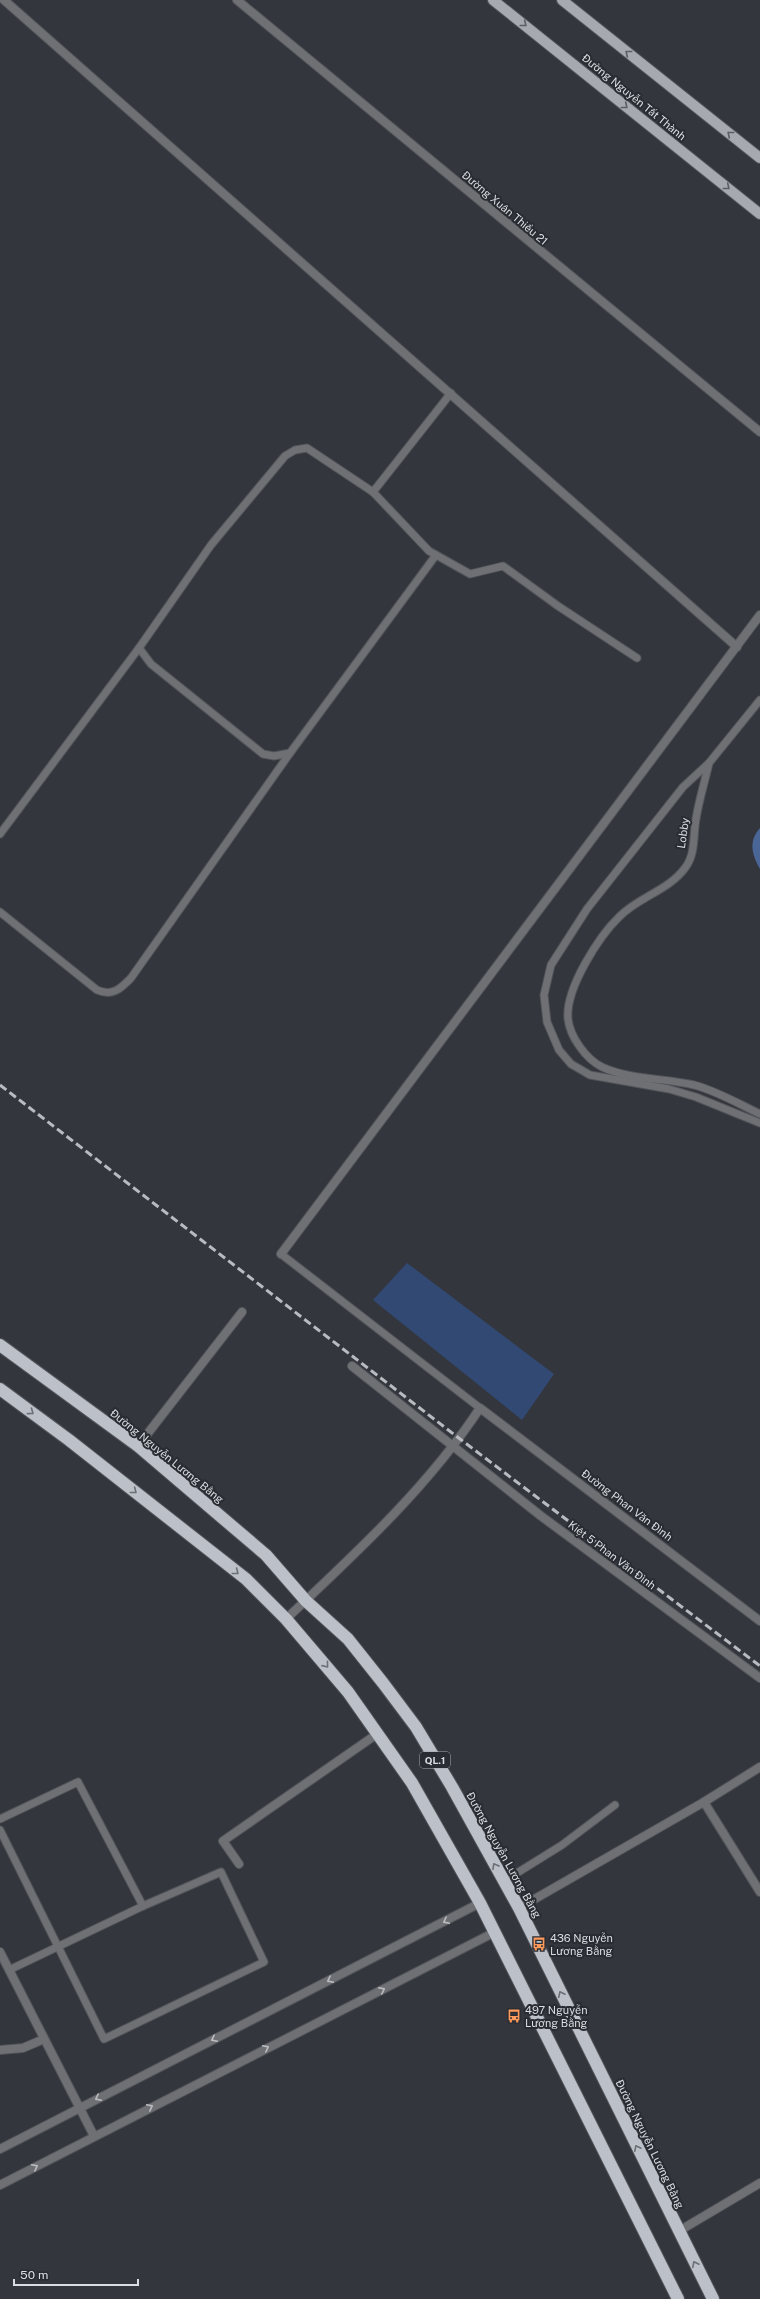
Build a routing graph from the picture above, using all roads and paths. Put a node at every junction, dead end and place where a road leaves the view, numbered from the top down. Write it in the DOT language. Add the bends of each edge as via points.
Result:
graph roads {
  1 [pos="4,0"];
  2 [pos="237,0"];
  3 [pos="493,0"];
  4 [pos="562,0"];
  5 [pos="760,158"];
  6 [pos="760,214"];
  7 [pos="452,393"];
  8 [pos="760,432"];
  9 [pos="373,492"];
  10 [pos="436,555"];
  11 [pos="760,615"];
  12 [pos="737,647"];
  13 [pos="139,648"];
  14 [pos="636,658"];
  15 [pos="760,700"];
  16 [pos="290,753"];
  17 [pos="709,763"];
  18 [pos="0,834"];
  19 [pos="0,912"];
  20 [pos="760,1114"];
  21 [pos="760,1123"];
  22 [pos="281,1254"];
  23 [pos="242,1312"];
  24 [pos="0,1345"];
  25 [pos="352,1366"];
  26 [pos="0,1389"];
  27 [pos="480,1408"];
  28 [pos="138,1446"];
  29 [pos="452,1447"];
  30 [pos="306,1600"];
  31 [pos="286,1619"];
  32 [pos="760,1621"];
  33 [pos="760,1678"];
  34 [pos="378,1734"];
  35 [pos="760,1767"];
  36 [pos="704,1802"];
  37 [pos="615,1805"];
  38 [pos="0,1819"];
  39 [pos="0,1830"];
  40 [pos="239,1864"];
  41 [pos="504,1881"];
  42 [pos="760,1892"];
  43 [pos="480,1903"];
  44 [pos="143,1906"];
  45 [pos="519,1908"];
  46 [pos="495,1932"];
  47 [pos="58,1947"];
  48 [pos="0,1952"];
  49 [pos="9,1970"];
  50 [pos="44,2039"];
  51 [pos="0,2050"];
  52 [pos="79,2108"];
  53 [pos="94,2136"];
  54 [pos="0,2149"];
  55 [pos="760,2183"];
  56 [pos="0,2184"];
  57 [pos="679,2231"];
  58 [pos="678,2299"];
  59 [pos="713,2299"];
  1 -- 7 [label="street"];
  2 -- 8 [label="street, Đường Xuân Thiều 21"];
  3 -- 6 [label="main road, Đường Nguyễn Tất Thành, one-way"];
  5 -- 4 [label="main road, one-way"];
  7 -- 9 [label="lane"];
  7 -- 12 [label="street"];
  9 -- 10 [label="lane" via="429,551"];
  9 -- 13 [label="lane" via="307,448 295,450 285,456 211,545"];
  10 -- 14 [label="lane" via="470,574 503,566"];
  10 -- 16 [label="lane"];
  11 -- 12 [label="street"];
  12 -- 22 [label="street"];
  13 -- 16 [label="lane" via="151,664 263,754 274,756"];
  13 -- 18 [label="lane"];
  15 -- 17 [label="lane"];
  16 -- 19 [label="lane" via="131,978 113,993 105,993 93,987"];
  17 -- 20 [label="lane, Lobby" via="696,819 691,858 671,882 635,904 605,932 573,992 568,1020 575,1038 586,1054 601,1066 617,1072 695,1085"];
  17 -- 21 [label="lane" via="673,799 587,909 551,965 544,994 547,1022 559,1050 571,1064 590,1075 669,1089"];
  22 -- 27 [label="lane"];
  23 -- 28 [label="street"];
  24 -- 28 [label="highway, Đường Nguyễn Lương Bằng / QL.1"];
  25 -- 29 [label="street, Kiệt 5 Phan Văn Đình"];
  26 -- 31 [label="highway, QL.1, one-way" via="246,1579"];
  27 -- 29 [label="street"];
  27 -- 32 [label="street, Đường Phan Văn Đình"];
  28 -- 30 [label="highway, Đường Nguyễn Lương Bằng / QL.1" via="266,1555"];
  29 -- 30 [label="street" via="379,1530"];
  29 -- 33 [label="street, Kiệt 5 Phan Văn Đình"];
  30 -- 31 [label="street"];
  41 -- 30 [label="highway, Đường Nguyễn Lương Bằng / QL.1, one-way" via="416,1727 348,1639"];
  31 -- 34 [label="highway, QL.1, one-way" via="348,1692"];
  34 -- 40 [label="street" via="223,1841"];
  34 -- 43 [label="highway, QL.1" via="412,1783"];
  35 -- 36 [label="street"];
  36 -- 42 [label="street"];
  36 -- 45 [label="street"];
  37 -- 41 [label="lane" via="562,1845"];
  38 -- 44 [label="lane" via="78,1782"];
  39 -- 47 [label="lane"];
  41 -- 45 [label="highway, Đường Nguyễn Lương Bằng / QL.1"];
  43 -- 46 [label="highway, QL.1"];
  43 -- 52 [label="street, one-way"];
  44 -- 47 [label="lane"];
  44 -- 47 [label="lane" via="221,1872 264,1962 104,2039"];
  57 -- 45 [label="highway, Đường Nguyễn Lương Bằng / QL.1, one-way"];
  53 -- 46 [label="street, one-way"];
  46 -- 58 [label="highway, QL.1"];
  47 -- 49 [label="lane"];
  48 -- 49 [label="street"];
  49 -- 50 [label="street"];
  50 -- 51 [label="street" via="23,2048"];
  50 -- 52 [label="street"];
  52 -- 53 [label="street"];
  52 -- 54 [label="street"];
  56 -- 53 [label="street, one-way"];
  55 -- 57 [label="street"];
  59 -- 57 [label="highway, Đường Nguyễn Lương Bằng / QL.1, one-way"];
}
